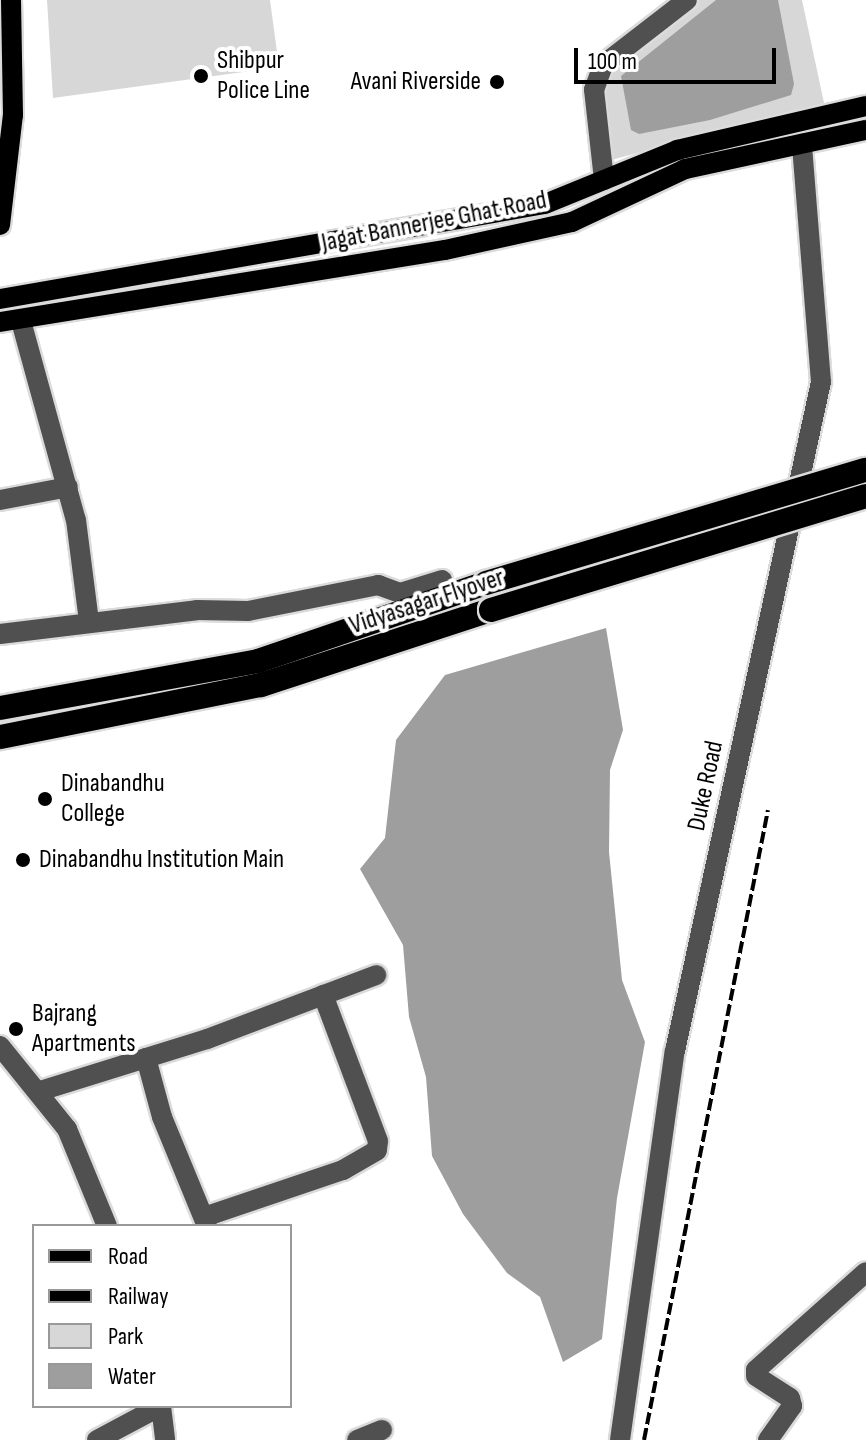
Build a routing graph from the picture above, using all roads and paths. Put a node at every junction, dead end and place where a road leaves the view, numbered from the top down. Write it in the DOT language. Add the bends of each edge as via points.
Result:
graph roads {
  1 [pos="11,0"];
  2 [pos="687,0"];
  3 [pos="866,106"];
  4 [pos="866,130"];
  5 [pos="802,144"];
  6 [pos="604,180"];
  7 [pos="0,225"];
  8 [pos="0,299"];
  9 [pos="21,321"];
  10 [pos="0,322"];
  11 [pos="866,470"];
  12 [pos="68,487"];
  13 [pos="866,496"];
  14 [pos="0,500"];
  15 [pos="442,580"];
  16 [pos="89,622"];
  17 [pos="0,634"];
  18 [pos="0,708"];
  19 [pos="0,737"];
  20 [pos="376,975"];
  21 [pos="323,995"];
  22 [pos="0,1046"];
  23 [pos="146,1058"];
  24 [pos="40,1091"];
  25 [pos="205,1221"];
  26 [pos="106,1224"];
  27 [pos="866,1272"];
  28 [pos="157,1408"];
  29 [pos="161,1408"];
  30 [pos="382,1430"];
  31 [pos="97,1440"];
  32 [pos="165,1440"];
  33 [pos="357,1440"];
  34 [pos="620,1440"];
  35 [pos="768,1440"];
  1 -- 7 [label="main road" via="13,115"];
  2 -- 6 [label="street" via="603,65 594,90"];
  3 -- 6 [label="main road, Jagat Bannerjee Ghat Road" via="677,150"];
  4 -- 5 [label="main road, Jagat Bannerjee Ghat Road"];
  5 -- 9 [label="main road, Jagat Bannerjee Ghat Road" via="685,169 572,222 445,250"];
  5 -- 34 [label="street, Duke Road" via="821,382 675,1051"];
  6 -- 8 [label="main road, Jagat Bannerjee Ghat Road" via="545,204"];
  9 -- 10 [label="main road, Jagat Bannerjee Ghat Road"];
  9 -- 12 [label="street"];
  11 -- 18 [label="highway, Vidyasagar Flyover, bridge" via="486,583 258,661"];
  12 -- 14 [label="street"];
  12 -- 16 [label="street"];
  13 -- 19 [label="highway, Vidyasagar Flyover, bridge" via="261,685"];
  15 -- 16 [label="street" via="400,593 378,585 248,611 197,610"];
  16 -- 17 [label="street"];
  20 -- 21 [label="street"];
  21 -- 23 [label="street"];
  21 -- 25 [label="street" via="377,1150 343,1170"];
  22 -- 24 [label="street"];
  23 -- 24 [label="street"];
  23 -- 25 [label="street" via="162,1117"];
  24 -- 26 [label="street" via="67,1129"];
  27 -- 35 [label="street" via="756,1370 756,1376 790,1398 792,1406"];
  28 -- 31 [label="street"];
  29 -- 32 [label="street"];
  30 -- 33 [label="street"];
}
